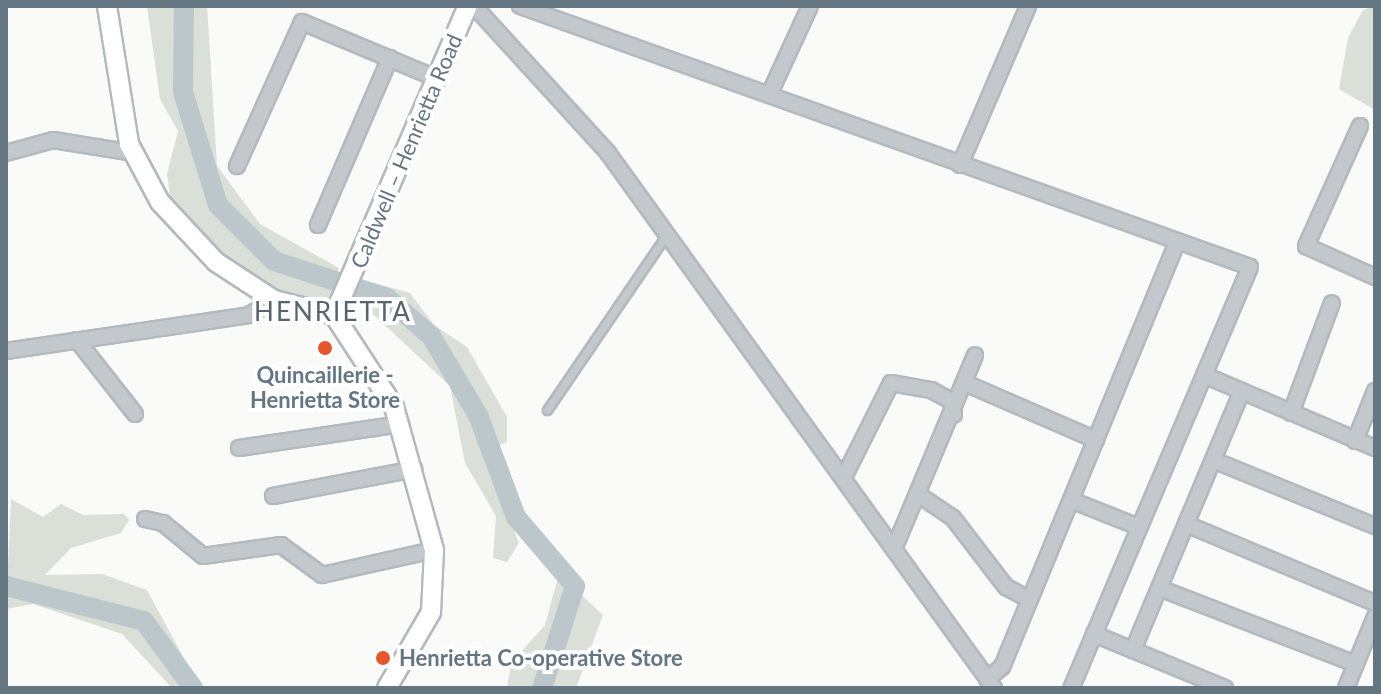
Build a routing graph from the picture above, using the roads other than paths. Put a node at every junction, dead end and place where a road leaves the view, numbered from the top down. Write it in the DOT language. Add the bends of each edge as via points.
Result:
graph roads {
  1 [pos="107,6"];
  2 [pos="471,6"];
  3 [pos="520,6"];
  4 [pos="810,6"];
  5 [pos="1028,6"];
  6 [pos="390,58"];
  7 [pos="436,78"];
  8 [pos="769,95"];
  9 [pos="1360,126"];
  10 [pos="6,153"];
  11 [pos="133,153"];
  12 [pos="960,165"];
  13 [pos="237,166"];
  14 [pos="318,225"];
  15 [pos="667,234"];
  16 [pos="1177,243"];
  17 [pos="1375,277"];
  18 [pos="274,300"];
  19 [pos="1332,303"];
  20 [pos="337,310"];
  21 [pos="77,340"];
  22 [pos="6,351"];
  23 [pos="975,355"];
  24 [pos="1204,375"];
  25 [pos="965,383"];
  26 [pos="1242,391"];
  27 [pos="1375,391"];
  28 [pos="547,410"];
  29 [pos="1291,413"];
  30 [pos="135,414"];
  31 [pos="954,414"];
  32 [pos="401,424"];
  33 [pos="1096,440"];
  34 [pos="1355,441"];
  35 [pos="239,448"];
  36 [pos="1375,448"];
  37 [pos="1213,460"];
  38 [pos="414,469"];
  39 [pos="844,477"];
  40 [pos="919,495"];
  41 [pos="273,496"];
  42 [pos="1071,500"];
  43 [pos="145,519"];
  44 [pos="1186,524"];
  45 [pos="1375,526"];
  46 [pos="1139,527"];
  47 [pos="894,549"];
  48 [pos="434,550"];
  49 [pos="1159,588"];
  50 [pos="1030,600"];
  51 [pos="1375,603"];
  52 [pos="1375,617"];
  53 [pos="1094,634"];
  54 [pos="1133,650"];
  55 [pos="1356,664"];
  56 [pos="991,683"];
  57 [pos="387,688"];
  58 [pos="1071,688"];
  59 [pos="1225,688"];
  60 [pos="1346,688"];
  1 -- 11 [label="main road"];
  2 -- 7 [label="main road, Caldwell – Henrietta Road"];
  2 -- 15 [label="street" via="608,153"];
  3 -- 8 [label="street"];
  4 -- 8 [label="street"];
  5 -- 12 [label="street"];
  6 -- 7 [label="street"];
  6 -- 13 [label="street" via="311,23 295,26"];
  6 -- 14 [label="street"];
  7 -- 20 [label="main road, Caldwell – Henrietta Road"];
  8 -- 12 [label="street"];
  9 -- 17 [label="street" via="1306,246"];
  10 -- 11 [label="street" via="53,140"];
  11 -- 18 [label="main road" via="182,230"];
  12 -- 16 [label="street"];
  15 -- 28 [label="lane"];
  15 -- 39 [label="street"];
  16 -- 24 [label="street" via="1250,267"];
  16 -- 33 [label="street"];
  18 -- 20 [label="main road"];
  18 -- 21 [label="street" via="249,315"];
  19 -- 29 [label="street"];
  20 -- 32 [label="main road"];
  21 -- 22 [label="street"];
  21 -- 30 [label="street"];
  23 -- 25 [label="street"];
  24 -- 26 [label="street"];
  24 -- 46 [label="street"];
  25 -- 31 [label="street"];
  25 -- 33 [label="street"];
  26 -- 29 [label="street"];
  26 -- 37 [label="street"];
  27 -- 34 [label="street"];
  29 -- 34 [label="street"];
  31 -- 39 [label="street" via="950,400 931,390 891,383"];
  31 -- 40 [label="street"];
  32 -- 35 [label="street"];
  32 -- 38 [label="main road"];
  33 -- 42 [label="street"];
  34 -- 36 [label="street"];
  37 -- 44 [label="street"];
  37 -- 45 [label="street"];
  38 -- 41 [label="street"];
  38 -- 48 [label="main road"];
  39 -- 47 [label="street"];
  40 -- 47 [label="street"];
  40 -- 50 [label="street" via="953,518 1006,587"];
  42 -- 46 [label="street"];
  42 -- 50 [label="street"];
  43 -- 48 [label="street" via="163,523 203,556 281,545 322,575"];
  44 -- 49 [label="street"];
  44 -- 51 [label="street"];
  46 -- 53 [label="street"];
  47 -- 56 [label="street"];
  48 -- 57 [label="main road" via="431,612"];
  49 -- 54 [label="street"];
  49 -- 55 [label="street"];
  50 -- 56 [label="street"];
  52 -- 55 [label="street"];
  53 -- 54 [label="street"];
  53 -- 58 [label="street"];
  54 -- 59 [label="street"];
  55 -- 60 [label="street"];
}
